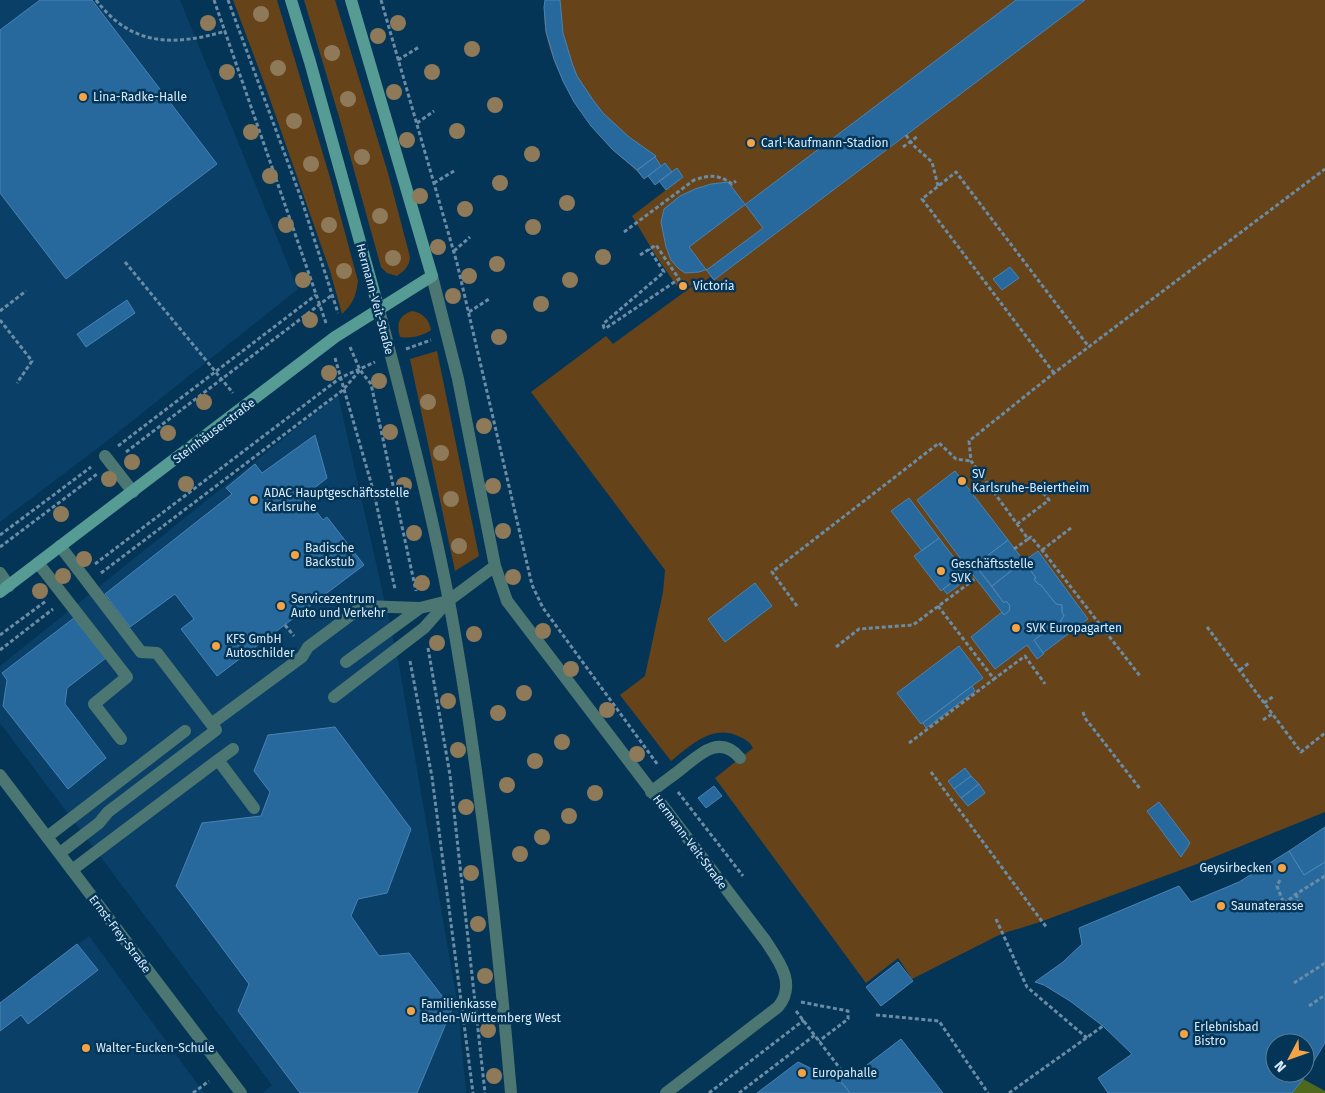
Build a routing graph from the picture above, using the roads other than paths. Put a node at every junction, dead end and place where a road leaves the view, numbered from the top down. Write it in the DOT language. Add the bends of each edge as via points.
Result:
graph roads {
  1 [pos="291,0"];
  2 [pos="351,0"];
  3 [pos="432,276"];
  4 [pos="379,310"];
  5 [pos="108,460"];
  6 [pos="133,492"];
  7 [pos="60,546"];
  8 [pos="38,563"];
  9 [pos="495,566"];
  10 [pos="0,573"];
  11 [pos="4,589"];
  12 [pos="448,601"];
  13 [pos="420,608"];
  14 [pos="346,662"];
  15 [pos="334,697"];
  16 [pos="211,724"];
  17 [pos="185,731"];
  18 [pos="121,739"];
  19 [pos="233,749"];
  20 [pos="740,758"];
  21 [pos="218,760"];
  22 [pos="0,775"];
  23 [pos="652,792"];
  24 [pos="254,808"];
  25 [pos="47,837"];
  26 [pos="60,853"];
  27 [pos="72,870"];
  28 [pos="241,1093"];
  29 [pos="511,1093"];
  30 [pos="666,1093"];
  1 -- 4 [label="street, Hermann-Veit-Straße"];
  2 -- 3 [label="street, Hermann-Veit-Straße"];
  3 -- 4 [label="street, Steinhäuserstraße"];
  3 -- 9 [label="street, Hermann-Veit-Straße" via="458,380"];
  4 -- 6 [label="street, Steinhäuserstraße" via="331,340"];
  4 -- 12 [label="street, Hermann-Veit-Straße"];
  5 -- 6 [label="street"];
  6 -- 7 [label="street, Steinhäuserstraße"];
  7 -- 8 [label="street, Steinhäuserstraße"];
  7 -- 16 [label="street" via="141,652 157,653"];
  8 -- 11 [label="street, Steinhäuserstraße"];
  8 -- 18 [label="street" via="127,677 94,704"];
  9 -- 12 [label="street"];
  9 -- 23 [label="street, Hermann-Veit-Straße" via="507,601"];
  10 -- 11 [label="street"];
  12 -- 13 [label="street"];
  12 -- 15 [label="street" via="424,628"];
  12 -- 29 [label="street, Hermann-Veit-Straße" via="476,770 502,985"];
  13 -- 14 [label="street"];
  13 -- 16 [label="street" via="363,606 308,647 302,657"];
  16 -- 26 [label="street" via="216,730"];
  17 -- 25 [label="street"];
  19 -- 21 [label="street"];
  20 -- 23 [label="street" via="725,747 704,750"];
  21 -- 24 [label="street"];
  21 -- 27 [label="street"];
  22 -- 25 [label="street, Ernst-Frey-Straße"];
  23 -- 30 [label="street, Hermann-Veit-Straße" via="770,948 786,978 785,997 778,1007"];
  25 -- 26 [label="street, Ernst-Frey-Straße"];
  26 -- 27 [label="street, Ernst-Frey-Straße"];
  27 -- 28 [label="street, Ernst-Frey-Straße"];
}
